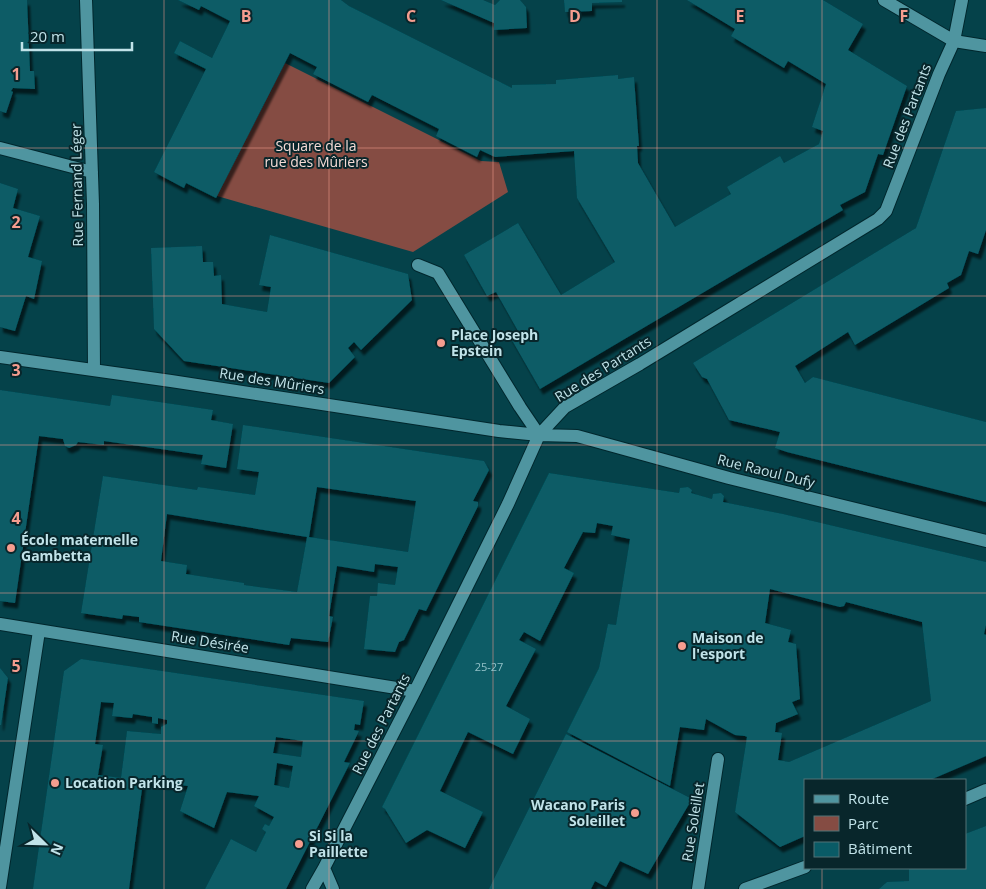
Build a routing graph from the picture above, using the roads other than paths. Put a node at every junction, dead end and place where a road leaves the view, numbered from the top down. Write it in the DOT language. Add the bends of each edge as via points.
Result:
graph roads {
  1 [pos="86,0"];
  2 [pos="884,0"];
  3 [pos="962,0"];
  4 [pos="954,41"];
  5 [pos="986,46"];
  6 [pos="0,148"];
  7 [pos="92,172"];
  8 [pos="418,265"];
  9 [pos="0,357"];
  10 [pos="94,369"];
  11 [pos="539,435"];
  12 [pos="986,541"];
  13 [pos="0,624"];
  14 [pos="39,631"];
  15 [pos="415,691"];
  16 [pos="718,759"];
  17 [pos="986,790"];
  18 [pos="966,799"];
  19 [pos="804,867"];
  20 [pos="324,868"];
  21 [pos="0,888"];
  22 [pos="312,889"];
  23 [pos="333,889"];
  24 [pos="698,889"];
  25 [pos="745,889"];
  1 -- 7 [label="street, Rue Fernand Léger"];
  2 -- 4 [label="street"];
  3 -- 4 [label="street, Rue des Partants"];
  4 -- 5 [label="street"];
  4 -- 11 [label="street, Rue des Partants" via="886,211 878,219 565,407"];
  6 -- 7 [label="street"];
  7 -- 10 [label="street, Rue Fernand Léger"];
  8 -- 11 [label="street" via="438,273"];
  9 -- 10 [label="street, Rue des Mûriers"];
  10 -- 11 [label="street, Rue des Mûriers"];
  11 -- 12 [label="street, Rue Raoul Dufy" via="577,436 729,478"];
  11 -- 15 [label="street, Rue des Partants"];
  13 -- 14 [label="street, Rue Désirée"];
  14 -- 15 [label="street, Rue Désirée"];
  14 -- 21 [label="street"];
  15 -- 20 [label="street, Rue des Partants"];
  16 -- 24 [label="street, Rue Soleillet"];
  17 -- 18 [label="street"];
  19 -- 25 [label="street"];
  20 -- 22 [label="street, Rue des Partants"];
  20 -- 23 [label="street"];
}
